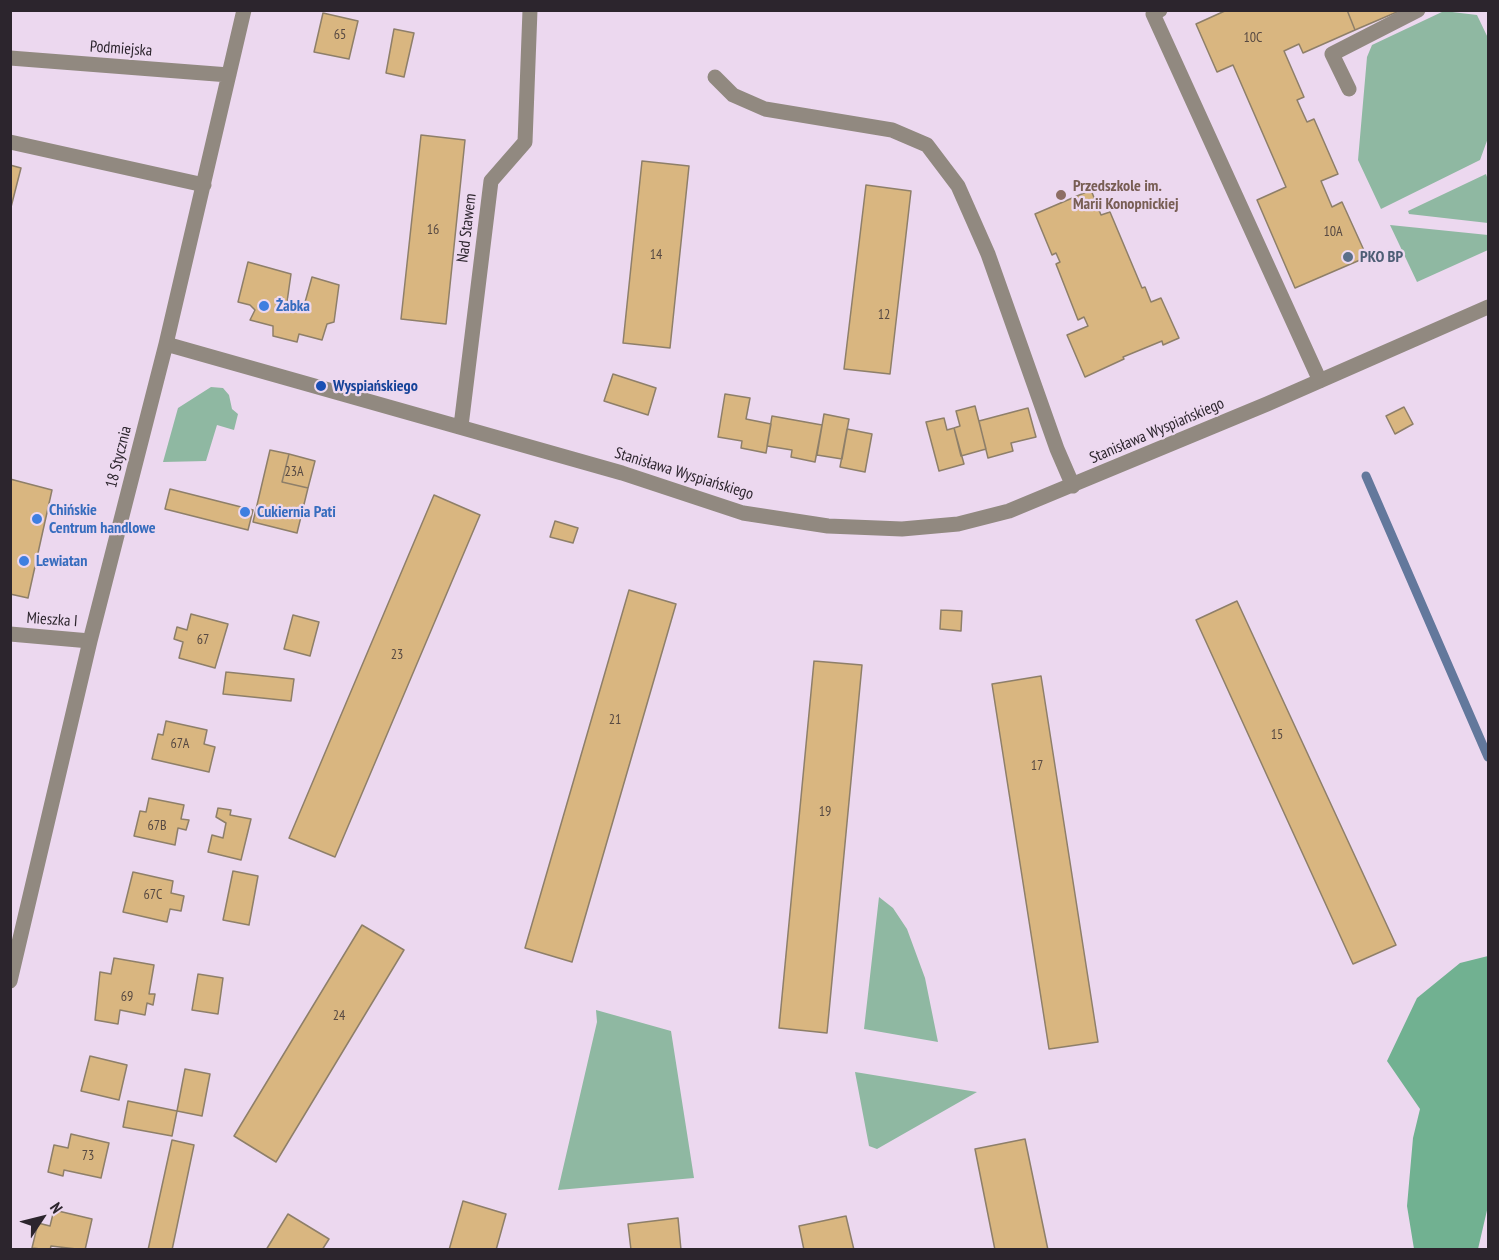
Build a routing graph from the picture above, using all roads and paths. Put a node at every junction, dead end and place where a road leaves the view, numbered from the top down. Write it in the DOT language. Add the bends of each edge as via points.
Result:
graph roads {
  1 [pos="244,10"];
  2 [pos="530,10"];
  3 [pos="1160,10"];
  4 [pos="1418,10"];
  5 [pos="10,58"];
  6 [pos="230,75"];
  7 [pos="715,77"];
  8 [pos="1349,89"];
  9 [pos="10,142"];
  10 [pos="204,185"];
  11 [pos="1488,307"];
  12 [pos="166,344"];
  13 [pos="1320,381"];
  14 [pos="461,426"];
  15 [pos="1073,486"];
  16 [pos="10,634"];
  17 [pos="90,640"];
  18 [pos="10,981"];
  1 -- 6 [label="street, 18 Stycznia"];
  2 -- 14 [label="street, Nad Stawem" via="525,142 491,181"];
  3 -- 13 [label="street" via="1153,14"];
  4 -- 8 [label="street" via="1332,54"];
  5 -- 6 [label="street, Podmiejska"];
  6 -- 10 [label="street, 18 Stycznia"];
  7 -- 15 [label="street" via="733,95 765,109 892,130 927,145 958,186 988,254"];
  9 -- 10 [label="street"];
  10 -- 12 [label="street, 18 Stycznia"];
  11 -- 13 [label="street, Stanisława Wyspiańskiego"];
  12 -- 14 [label="street, Stanisława Wyspiańskiego"];
  12 -- 17 [label="street, 18 Stycznia"];
  13 -- 15 [label="street, Stanisława Wyspiańskiego"];
  14 -- 15 [label="street, Stanisława Wyspiańskiego" via="743,513 828,526 902,529 958,524 1009,511"];
  16 -- 17 [label="street, Mieszka I"];
  17 -- 18 [label="street, 18 Stycznia"];
}
